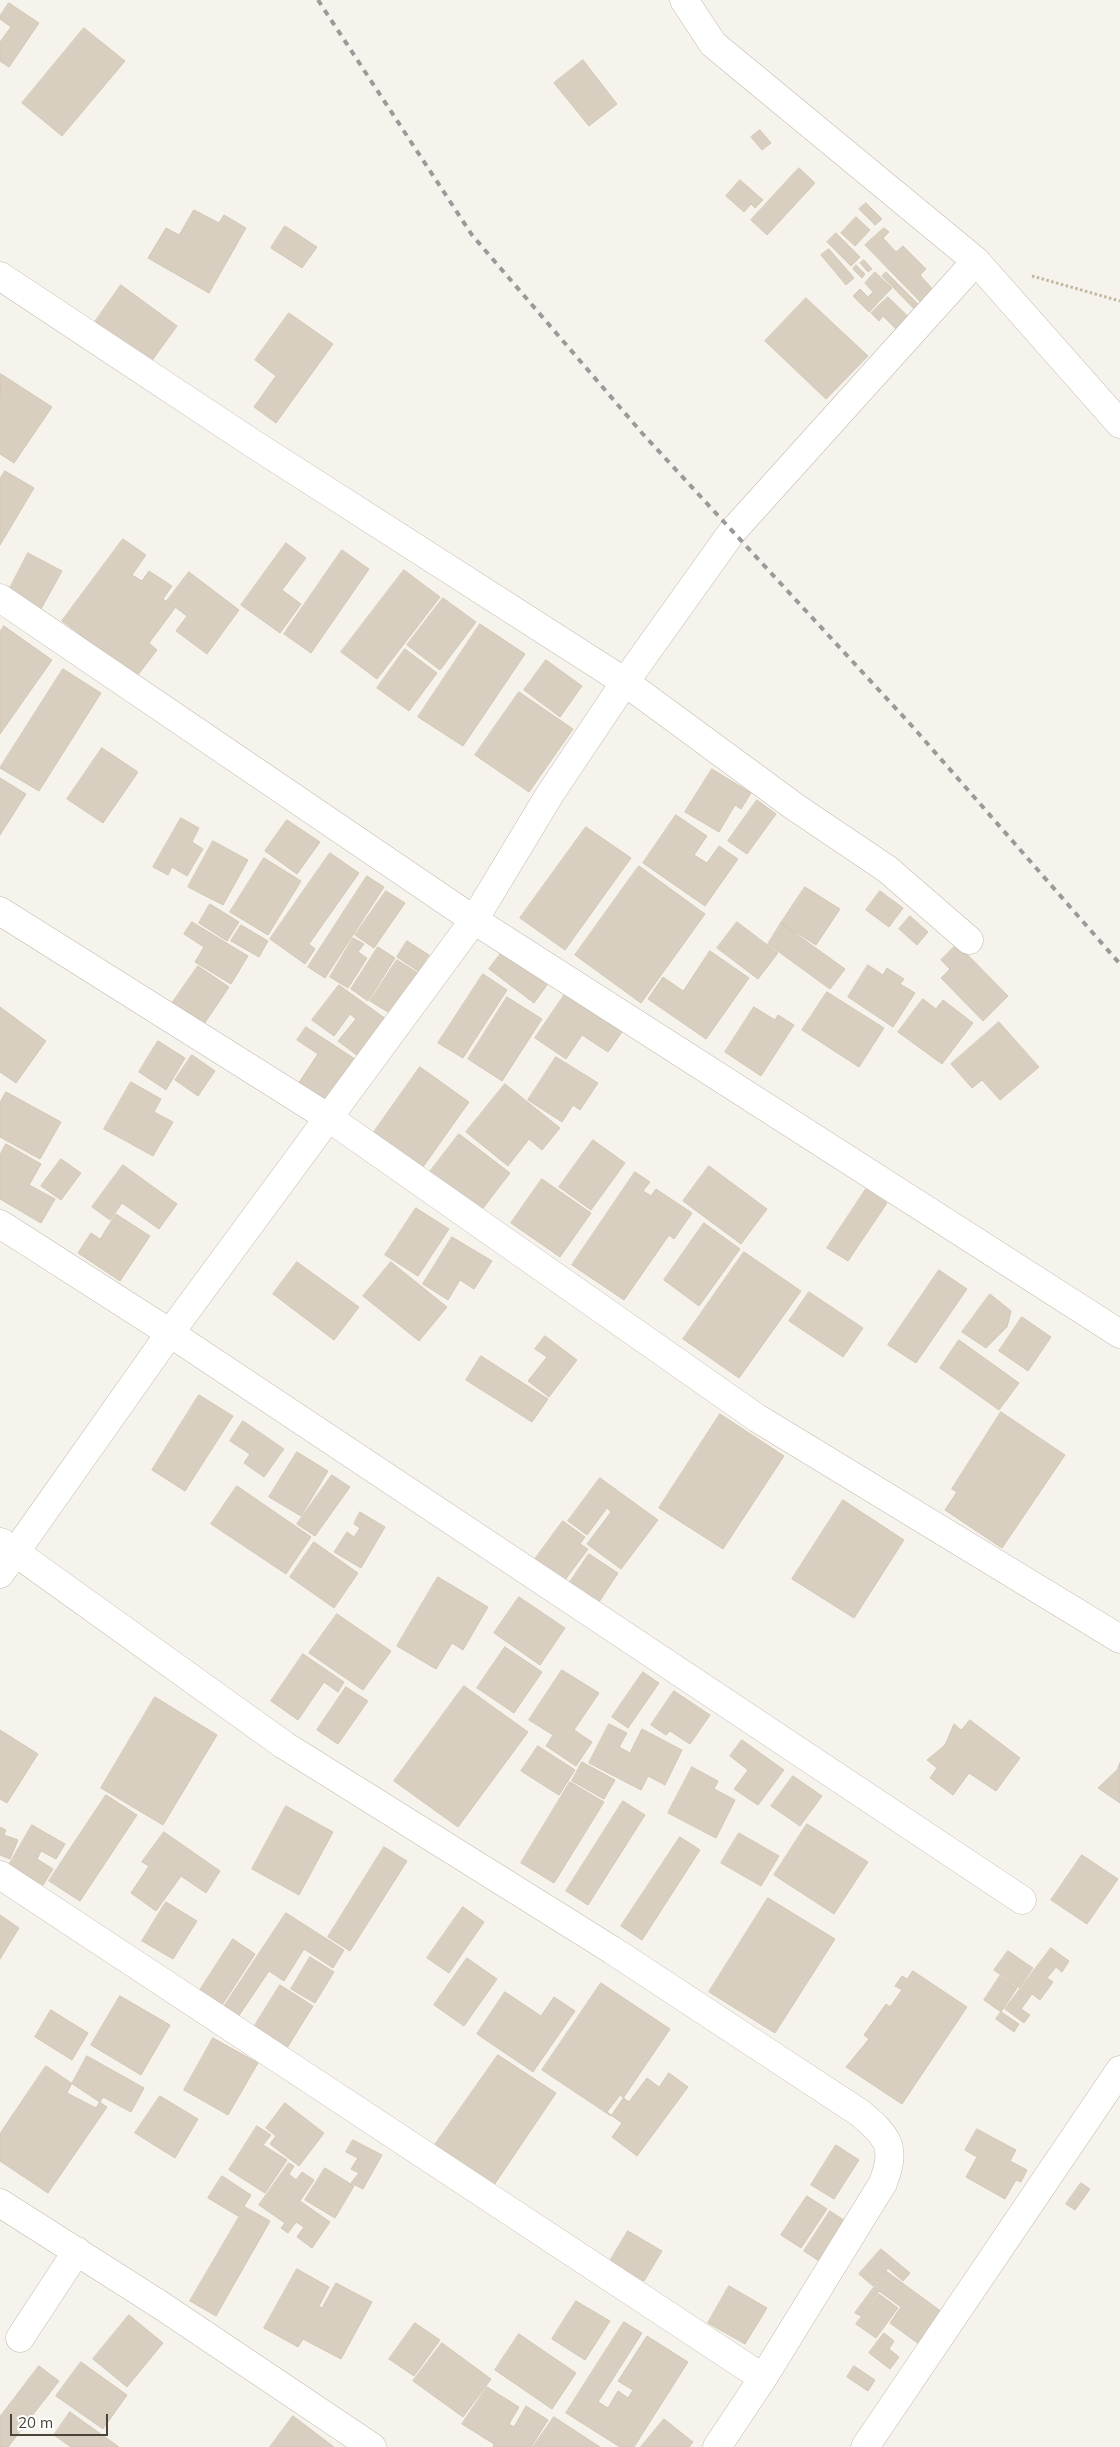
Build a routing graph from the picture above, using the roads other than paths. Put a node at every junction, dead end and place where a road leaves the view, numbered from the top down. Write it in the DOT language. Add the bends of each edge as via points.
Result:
graph roads {
  1 [pos="684,0"];
  2 [pos="976,261"];
  3 [pos="0,276"];
  4 [pos="1120,424"];
  5 [pos="0,598"];
  6 [pos="625,682"];
  7 [pos="0,911"];
  8 [pos="474,920"];
  9 [pos="969,940"];
  10 [pos="329,1118"];
  11 [pos="0,1224"];
  12 [pos="170,1333"];
  13 [pos="1120,1334"];
  14 [pos="8,1546"];
  15 [pos="0,1574"];
  16 [pos="1120,1639"];
  17 [pos="0,1875"];
  18 [pos="1022,1900"];
  19 [pos="1120,2070"];
  20 [pos="0,2204"];
  21 [pos="77,2252"];
  22 [pos="20,2338"];
  23 [pos="763,2378"];
  24 [pos="729,2443"];
  25 [pos="372,2447"];
  26 [pos="866,2447"];
  1 -- 2 [label="street" via="713,44"];
  2 -- 4 [label="street"];
  2 -- 6 [label="street" via="732,532"];
  3 -- 6 [label="street" via="248,441"];
  5 -- 8 [label="street"];
  6 -- 8 [label="street" via="550,794"];
  6 -- 9 [label="street" via="795,807 887,869"];
  7 -- 10 [label="street"];
  8 -- 10 [label="street"];
  8 -- 13 [label="street"];
  10 -- 12 [label="street"];
  10 -- 16 [label="street" via="758,1418"];
  11 -- 12 [label="street"];
  12 -- 14 [label="street"];
  12 -- 18 [label="street"];
  14 -- 15 [label="street"];
  14 -- 23 [label="street" via="284,1745 612,1950 860,2113 880,2130 888,2144 891,2162 883,2182"];
  17 -- 23 [label="street"];
  19 -- 26 [label="street"];
  20 -- 21 [label="street"];
  21 -- 22 [label="street"];
  21 -- 25 [label="street"];
  23 -- 24 [label="street"];
}
